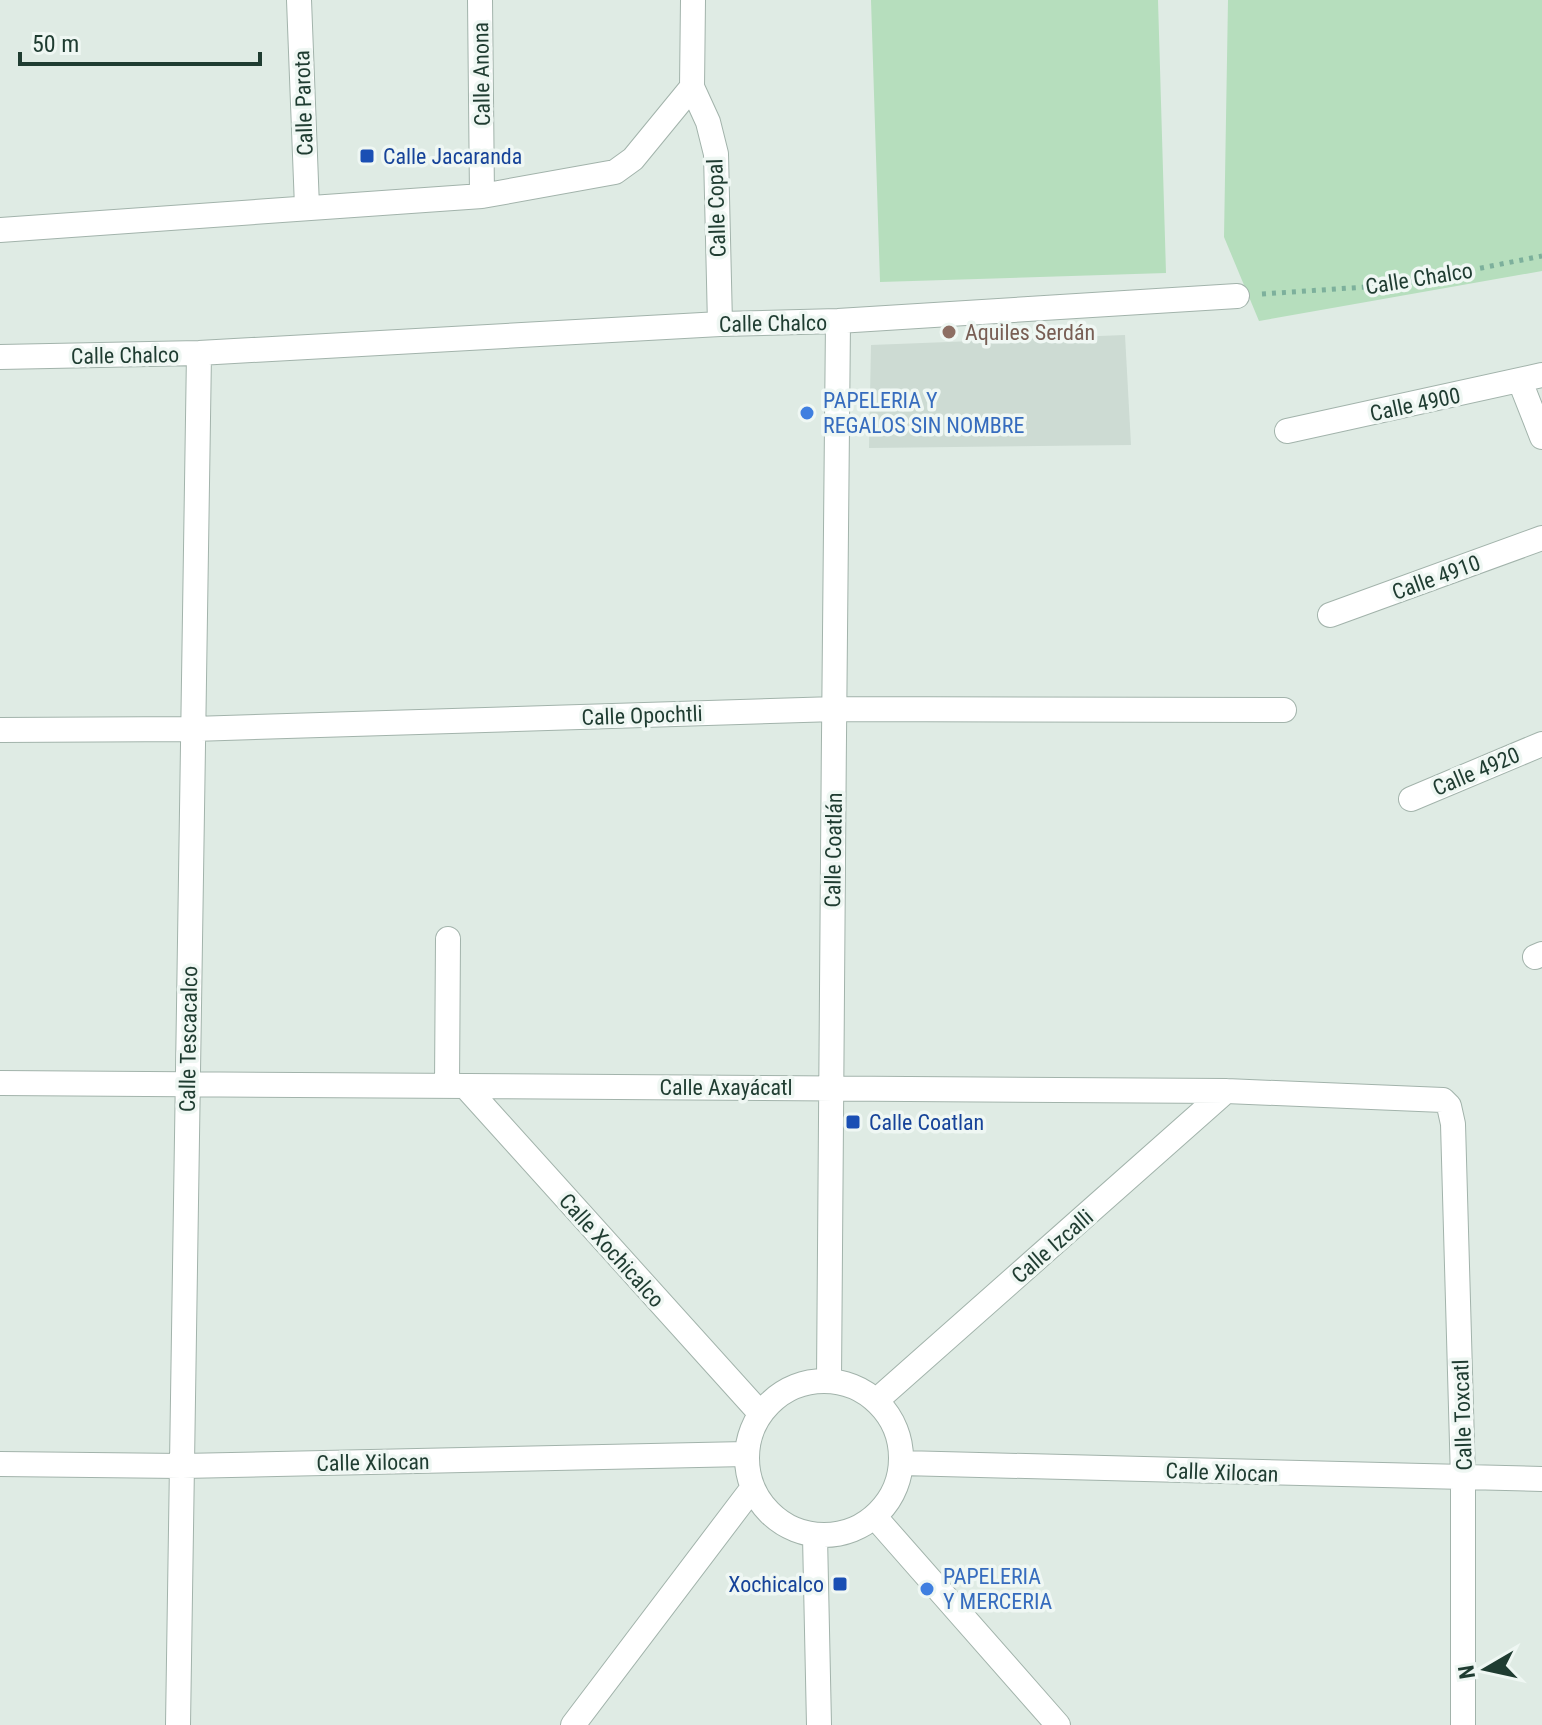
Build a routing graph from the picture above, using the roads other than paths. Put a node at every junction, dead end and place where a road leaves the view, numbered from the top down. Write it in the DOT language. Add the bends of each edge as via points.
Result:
graph roads {
  1 [pos="299,0"];
  2 [pos="480,0"];
  3 [pos="693,0"];
  4 [pos="692,87"];
  5 [pos="482,196"];
  6 [pos="307,207"];
  7 [pos="0,230"];
  8 [pos="1237,296"];
  9 [pos="838,321"];
  10 [pos="720,324"];
  11 [pos="199,353"];
  12 [pos="0,357"];
  13 [pos="1531,378"];
  14 [pos="1287,431"];
  15 [pos="1542,437"];
  16 [pos="1542,538"];
  17 [pos="1330,615"];
  18 [pos="836,709"];
  19 [pos="1284,710"];
  20 [pos="193,729"];
  21 [pos="0,730"];
  22 [pos="1542,744"];
  23 [pos="1411,799"];
  24 [pos="448,939"];
  25 [pos="0,1083"];
  26 [pos="188,1085"];
  27 [pos="456,1086"];
  28 [pos="829,1087"];
  29 [pos="1226,1091"];
  30 [pos="1449,1106"];
  31 [pos="829,1380"];
  32 [pos="877,1400"];
  33 [pos="760,1413"];
  34 [pos="746,1454"];
  35 [pos="902,1463"];
  36 [pos="0,1464"];
  37 [pos="182,1466"];
  38 [pos="1463,1479"];
  39 [pos="1542,1479"];
  40 [pos="751,1490"];
  41 [pos="875,1517"];
  42 [pos="815,1536"];
  43 [pos="178,1725"];
  44 [pos="573,1725"];
  45 [pos="819,1725"];
  46 [pos="1058,1725"];
  47 [pos="1463,1725"];
  1 -- 6 [label="street, Calle Parota"];
  2 -- 5 [label="street, Calle Anona"];
  3 -- 4 [label="street, Calle Copal"];
  4 -- 5 [label="street" via="633,159 615,172"];
  4 -- 10 [label="street, Calle Copal" via="716,154"];
  5 -- 6 [label="street"];
  6 -- 7 [label="street"];
  8 -- 9 [label="street, Calle Chalco"];
  9 -- 10 [label="street, Calle Chalco"];
  9 -- 18 [label="street, Calle Coatlán"];
  10 -- 11 [label="street, Calle Chalco"];
  11 -- 12 [label="street, Calle Chalco"];
  11 -- 20 [label="street, Calle Tescacalco"];
  13 -- 14 [label="street, Calle 4900"];
  13 -- 15 [label="street"];
  16 -- 17 [label="street, Calle 4910"];
  18 -- 19 [label="street, Calle Opochtli"];
  18 -- 20 [label="street, Calle Opochtli"];
  18 -- 28 [label="street, Calle Coatlán"];
  20 -- 21 [label="street, Calle Opochtli"];
  20 -- 26 [label="street, Calle Tescacalco"];
  22 -- 23 [label="street, Calle 4920"];
  24 -- 27 [label="street"];
  25 -- 26 [label="street, Calle Axayácatl"];
  26 -- 27 [label="street, Calle Axayácatl"];
  26 -- 37 [label="street, Calle Tescacalco"];
  27 -- 28 [label="street, Calle Axayácatl"];
  27 -- 33 [label="street, Calle Xochicalco"];
  28 -- 29 [label="street, Calle Axayácatl"];
  28 -- 31 [label="street, Calle Coatlán"];
  29 -- 30 [label="street, Calle Axayácatl" via="1435,1098"];
  29 -- 32 [label="street, Calle Izcalli"];
  30 -- 38 [label="street, Calle Toxcatl"];
  31 -- 32 [label="street"];
  31 -- 33 [label="street" via="784,1390"];
  32 -- 35 [label="street" via="894,1424"];
  33 -- 34 [label="street"];
  34 -- 37 [label="street, Calle Xilocan"];
  34 -- 40 [label="street"];
  35 -- 38 [label="street, Calle Xilocan"];
  35 -- 41 [label="street" via="894,1491"];
  36 -- 37 [label="street, Calle Xilocan"];
  37 -- 43 [label="street, Calle Tescacalco"];
  38 -- 39 [label="street, Calle Xilocan"];
  38 -- 47 [label="street, Calle Toxcatl"];
  40 -- 42 [label="street" via="773,1517"];
  40 -- 44 [label="street"];
  41 -- 42 [label="street" via="844,1534"];
  41 -- 46 [label="street"];
  42 -- 45 [label="street"];
}
